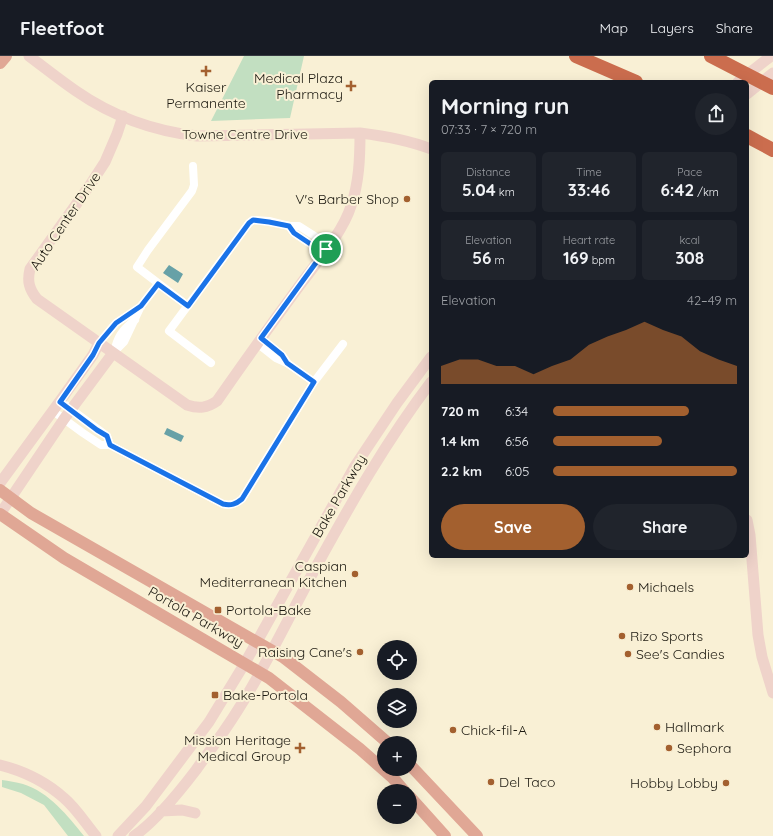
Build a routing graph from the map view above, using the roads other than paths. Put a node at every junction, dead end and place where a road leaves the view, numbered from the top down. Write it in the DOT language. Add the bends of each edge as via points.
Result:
graph roads {
  1 [pos="6,56"];
  2 [pos="29,56"];
  3 [pos="576,56"];
  4 [pos="593,56"];
  5 [pos="711,56"];
  6 [pos="770,56"];
  7 [pos="0,63"];
  8 [pos="773,73"];
  9 [pos="631,80"];
  10 [pos="639,80"];
  11 [pos="740,80"];
  12 [pos="773,88"];
  13 [pos="749,92"];
  14 [pos="123,116"];
  15 [pos="360,134"];
  16 [pos="749,137"];
  17 [pos="429,148"];
  18 [pos="773,150"];
  19 [pos="193,166"];
  20 [pos="324,247"];
  21 [pos="158,284"];
  22 [pos="141,306"];
  23 [pos="188,306"];
  24 [pos="259,341"];
  25 [pos="99,343"];
  26 [pos="343,344"];
  27 [pos="113,353"];
  28 [pos="429,360"];
  29 [pos="211,363"];
  30 [pos="314,382"];
  31 [pos="429,385"];
  32 [pos="60,402"];
  33 [pos="397,403"];
  34 [pos="71,410"];
  35 [pos="53,411"];
  36 [pos="64,419"];
  37 [pos="110,445"];
  38 [pos="366,479"];
  39 [pos="0,483"];
  40 [pos="0,490"];
  41 [pos="11,498"];
  42 [pos="0,514"];
  43 [pos="749,531"];
  44 [pos="256,642"];
  45 [pos="272,650"];
  46 [pos="245,663"];
  47 [pos="260,672"];
  48 [pos="773,693"];
  49 [pos="380,736"];
  50 [pos="0,765"];
  51 [pos="417,772"];
  52 [pos="398,784"];
  53 [pos="180,791"];
  54 [pos="417,805"];
  55 [pos="161,812"];
  56 [pos="195,814"];
  57 [pos="119,834"];
  58 [pos="96,836"];
  59 [pos="134,836"];
  60 [pos="445,836"];
  61 [pos="477,836"];
  1 -- 7 [label="main road"];
  2 -- 14 [label="main road, Towne Centre Drive" via="76,92"];
  3 -- 9 [label="highway"];
  4 -- 10 [label="highway"];
  5 -- 12 [label="highway"];
  6 -- 11 [label="main road"];
  8 -- 13 [label="main road"];
  14 -- 15 [label="main road, Towne Centre Drive" via="157,129 197,136"];
  14 -- 25 [label="main road, Auto Center Drive" via="105,162 30,269 28,277 29,285 37,299"];
  15 -- 17 [label="main road, Towne Centre Drive" via="386,136"];
  15 -- 20 [label="main road, Auto Center Drive" via="358,174 352,205 346,218"];
  16 -- 18 [label="highway"];
  19 -- 21 [label="street" via="192,191 137,267"];
  20 -- 23 [label="street" via="315,247 294,233 289,226 253,220"];
  20 -- 24 [label="main road, Auto Center Drive"];
  21 -- 22 [label="street"];
  21 -- 23 [label="street"];
  22 -- 25 [label="street" via="116,323"];
  22 -- 27 [label="street" via="124,342"];
  23 -- 29 [label="street" via="169,331"];
  24 -- 27 [label="main road, Auto Center Drive" via="217,401 202,408 187,405"];
  24 -- 30 [label="street" via="282,355 287,363"];
  25 -- 27 [label="main road, Auto Center Drive"];
  25 -- 32 [label="main road"];
  26 -- 30 [label="street"];
  27 -- 34 [label="main road"];
  28 -- 33 [label="main road, Bake Parkway"];
  30 -- 37 [label="street" via="242,499 236,504 223,504"];
  31 -- 38 [label="main road, Bake Parkway"];
  32 -- 34 [label="street"];
  32 -- 35 [label="main road"];
  33 -- 38 [label="main road" via="387,432 369,462"];
  33 -- 44 [label="main road, Bake Parkway" via="355,466"];
  34 -- 36 [label="main road"];
  34 -- 37 [label="street" via="107,436"];
  35 -- 36 [label="street"];
  35 -- 39 [label="main road"];
  36 -- 37 [label="street" via="101,445"];
  36 -- 41 [label="main road"];
  38 -- 45 [label="main road, Bake Parkway"];
  40 -- 41 [label="main road, Portola Parkway"];
  41 -- 42 [label="main road"];
  41 -- 44 [label="main road, Portola Parkway" via="31,513"];
  42 -- 46 [label="main road, Portola Parkway" via="64,558"];
  43 -- 48 [label="main road" via="758,635"];
  44 -- 45 [label="main road, Portola Parkway"];
  44 -- 46 [label="main road, Bake Parkway"];
  45 -- 47 [label="main road, Bake Parkway"];
  45 -- 49 [label="main road, Portola Parkway" via="296,665"];
  46 -- 47 [label="main road, Portola Parkway"];
  46 -- 57 [label="main road, Bake Parkway" via="209,722 146,806"];
  47 -- 52 [label="main road, Portola Parkway" via="360,749"];
  47 -- 53 [label="main road, Bake Parkway" via="225,730"];
  50 -- 58 [label="main road" via="22,772 64,798"];
  51 -- 61 [label="main road"];
  53 -- 55 [label="main road, Bake Parkway"];
  53 -- 57 [label="main road" via="158,805 143,821"];
  54 -- 60 [label="main road"];
  55 -- 56 [label="main road" via="182,810"];
  55 -- 59 [label="main road, Bake Parkway"];
}
